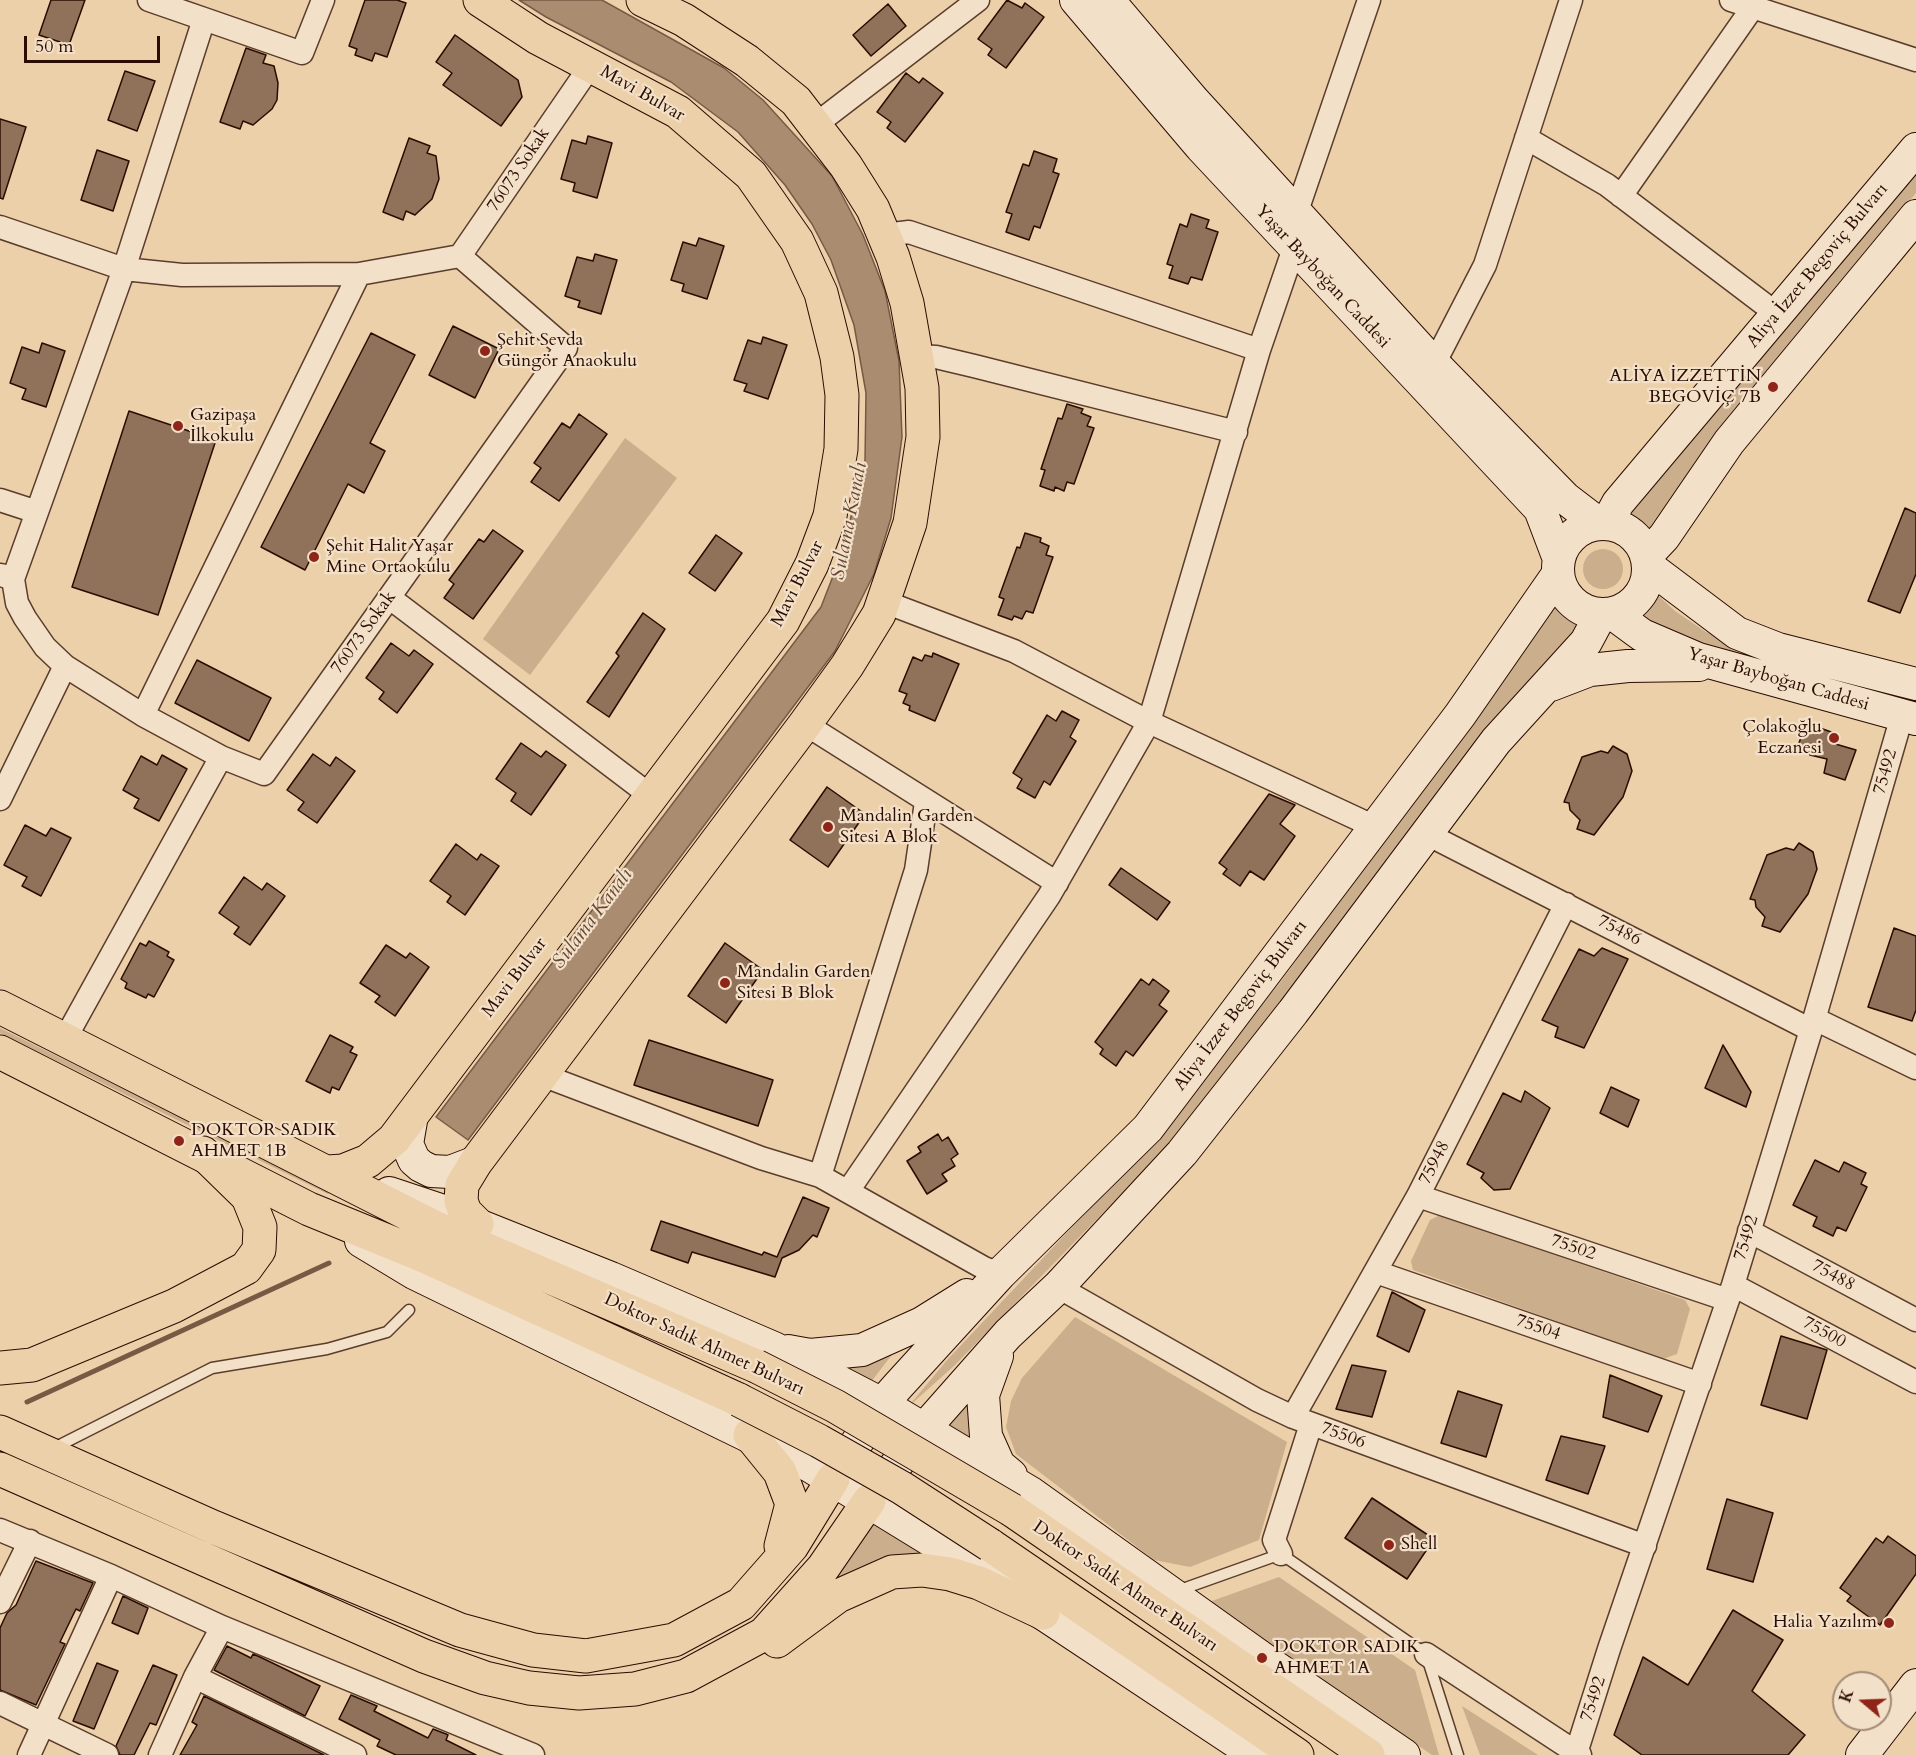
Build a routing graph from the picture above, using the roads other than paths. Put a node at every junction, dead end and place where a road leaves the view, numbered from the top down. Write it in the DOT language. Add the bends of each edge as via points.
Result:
graph roads {
  1 [pos="149,0"];
  2 [pos="323,0"];
  3 [pos="480,0"];
  4 [pos="643,0"];
  5 [pos="978,0"];
  6 [pos="1076,0"];
  7 [pos="1108,0"];
  8 [pos="1369,0"];
  9 [pos="1571,0"];
  10 [pos="1731,0"];
  11 [pos="1753,7"];
  12 [pos="204,20"];
  13 [pos="1916,60"];
  14 [pos="591,65"];
  15 [pos="815,125"];
  16 [pos="1526,138"];
  17 [pos="1916,149"];
  18 [pos="1621,196"];
  19 [pos="1296,214"];
  20 [pos="1916,216"];
  21 [pos="0,228"];
  22 [pos="884,235"];
  23 [pos="1294,248"];
  24 [pos="460,256"];
  25 [pos="124,269"];
  26 [pos="359,274"];
  27 [pos="1777,314"];
  28 [pos="1259,350"];
  29 [pos="916,356"];
  30 [pos="1434,364"];
  31 [pos="1236,432"];
  32 [pos="0,500"];
  33 [pos="37,512"];
  34 [pos="1603,524"];
  35 [pos="1647,561"];
  36 [pos="1558,566"];
  37 [pos="7,577"];
  38 [pos="390,598"];
  39 [pos="885,602"];
  40 [pos="1607,614"];
  41 [pos="1718,665"];
  42 [pos="65,666"];
  43 [pos="1914,678"];
  44 [pos="1545,687"];
  45 [pos="143,716"];
  46 [pos="1909,717"];
  47 [pos="1149,722"];
  48 [pos="805,723"];
  49 [pos="221,757"];
  50 [pos="651,796"];
  51 [pos="0,799"];
  52 [pos="926,802"];
  53 [pos="1375,827"];
  54 [pos="1425,833"];
  55 [pos="1056,883"];
  56 [pos="1566,904"];
  57 [pos="0,1007"];
  58 [pos="1813,1024"];
  59 [pos="65,1039"];
  60 [pos="0,1052"];
  61 [pos="1916,1068"];
  62 [pos="542,1075"];
  63 [pos="412,1116"];
  64 [pos="203,1153"];
  65 [pos="476,1162"];
  66 [pos="328,1172"];
  67 [pos="820,1176"];
  68 [pos="848,1191"];
  69 [pos="1418,1196"];
  70 [pos="477,1224"];
  71 [pos="1749,1231"];
  72 [pos="1376,1272"];
  73 [pos="1000,1274"];
  74 [pos="1058,1287"];
  75 [pos="1730,1293"];
  76 [pos="409,1310"];
  77 [pos="1916,1320"];
  78 [pos="1008,1334"];
  79 [pos="761,1351"];
  80 [pos="0,1368"];
  81 [pos="1916,1382"];
  82 [pos="1700,1384"];
  83 [pos="882,1404"];
  84 [pos="737,1419"];
  85 [pos="1302,1421"];
  86 [pos="924,1429"];
  87 [pos="0,1432"];
  88 [pos="46,1452"];
  89 [pos="0,1469"];
  90 [pos="997,1472"];
  91 [pos="833,1479"];
  92 [pos="869,1501"];
  93 [pos="1022,1501"];
  94 [pos="0,1530"];
  95 [pos="30,1541"];
  96 [pos="1645,1546"];
  97 [pos="947,1550"];
  98 [pos="1281,1554"];
  99 [pos="775,1565"];
  100 [pos="111,1576"];
  101 [pos="1171,1592"];
  102 [pos="0,1602"];
  103 [pos="1043,1613"];
  104 [pos="222,1627"];
  105 [pos="1426,1654"];
  106 [pos="686,1676"];
  107 [pos="195,1677"];
  108 [pos="1916,1685"];
  109 [pos="0,1703"];
  110 [pos="44,1725"];
  111 [pos="493,1747"];
  112 [pos="29,1755"];
  113 [pos="107,1755"];
  114 [pos="160,1755"];
  115 [pos="355,1755"];
  116 [pos="533,1755"];
  117 [pos="1256,1755"];
  118 [pos="1296,1755"];
  119 [pos="1368,1755"];
  120 [pos="1404,1755"];
  121 [pos="1458,1755"];
  122 [pos="1579,1755"];
  123 [pos="1862,1755"];
  1 -- 12 [label="street"];
  2 -- 12 [label="street" via="302,52"];
  3 -- 14 [label="main road, Mavi Bulvar" via="538,38"];
  4 -- 15 [label="main road" via="684,20 747,61 796,102"];
  5 -- 15 [label="street"];
  6 -- 23 [label="main road, Yaşar Bayboğan Caddesi" via="1201,147"];
  7 -- 19 [label="main road, Yaşar Bayboğan Caddesi"];
  8 -- 19 [label="street"];
  9 -- 16 [label="street"];
  10 -- 11 [label="street"];
  11 -- 13 [label="street"];
  11 -- 18 [label="street"];
  12 -- 25 [label="street"];
  14 -- 24 [label="street, 76073 Sokak"];
  14 -- 50 [label="main road, Mavi Bulvar" via="678,112 751,175 796,241 821,293 842,395 841,449 830,516 813,564 783,621"];
  15 -- 22 [label="main road" via="867,200"];
  16 -- 18 [label="street"];
  16 -- 30 [label="street" via="1485,265"];
  17 -- 27 [label="main road, Aliya İzzet Begoviç Bulvarı"];
  18 -- 27 [label="street"];
  19 -- 30 [label="main road, Yaşar Bayboğan Caddesi"];
  20 -- 35 [label="main road" via="1729,442"];
  21 -- 25 [label="street"];
  22 -- 28 [label="street" via="909,232"];
  22 -- 29 [label="main road" via="907,303"];
  23 -- 28 [label="street"];
  23 -- 36 [label="main road, Yaşar Bayboğan Caddesi" via="1540,509"];
  24 -- 26 [label="street"];
  24 -- 38 [label="street, 76073 Sokak" via="566,348"];
  25 -- 26 [label="street" via="182,275"];
  25 -- 33 [label="street"];
  26 -- 45 [label="street"];
  27 -- 34 [label="main road, Aliya İzzet Begoviç Bulvarı"];
  28 -- 31 [label="street"];
  29 -- 31 [label="street" via="974,366"];
  29 -- 39 [label="main road" via="922,388 922,437 910,522"];
  30 -- 34 [label="main road, Yaşar Bayboğan Caddesi" via="1565,498"];
  31 -- 47 [label="street"];
  32 -- 33 [label="street"];
  33 -- 37 [label="street"];
  34 -- 35 [label="main road" via="1626,531 1636,539"];
  34 -- 36 [label="main road" via="1586,528 1569,539"];
  35 -- 40 [label="main road" via="1642,592 1633,603"];
  35 -- 43 [label="main road, Yaşar Bayboğan Caddesi" via="1737,633 1778,649"];
  36 -- 40 [label="main road" via="1561,587 1569,599 1579,608"];
  36 -- 53 [label="main road, Aliya İzzet Begoviç Bulvarı" via="1460,715"];
  37 -- 42 [label="street" via="25,618 45,647"];
  38 -- 49 [label="street, 76073 Sokak" via="264,774"];
  38 -- 50 [label="street"];
  39 -- 47 [label="street" via="1014,651"];
  39 -- 48 [label="main road" via="847,666"];
  40 -- 41 [label="main road, Yaşar Bayboğan Caddesi" via="1642,635"];
  40 -- 44 [label="main road"];
  41 -- 44 [label="main road" via="1590,670"];
  41 -- 46 [label="main road, Yaşar Bayboğan Caddesi"];
  42 -- 45 [label="street"];
  42 -- 51 [label="street"];
  44 -- 54 [label="main road" via="1496,741"];
  45 -- 49 [label="street"];
  46 -- 58 [label="street, 75492"];
  47 -- 53 [label="street"];
  47 -- 55 [label="street"];
  48 -- 52 [label="street"];
  48 -- 62 [label="main road"];
  49 -- 59 [label="street"];
  50 -- 63 [label="main road, Mavi Bulvar"];
  52 -- 55 [label="street"];
  52 -- 67 [label="street" via="916,870"];
  53 -- 73 [label="main road, Aliya İzzet Begoviç Bulvarı" via="1148,1128"];
  54 -- 56 [label="street, 75486"];
  54 -- 74 [label="main road" via="1293,1012 1182,1153"];
  55 -- 68 [label="street"];
  56 -- 58 [label="street, 75486"];
  56 -- 69 [label="street, 75948"];
  57 -- 59 [label="main road, Doktor Sadık Ahmet Bulvarı"];
  58 -- 61 [label="street, 75486"];
  58 -- 71 [label="street, 75492"];
  59 -- 66 [label="main road, Doktor Sadık Ahmet Bulvarı"];
  60 -- 64 [label="main road, Doktor Sadık Ahmet Bulvarı"];
  62 -- 65 [label="main road"];
  62 -- 67 [label="street" via="761,1158"];
  63 -- 65 [label="main road" via="407,1143 421,1166 450,1172"];
  63 -- 66 [label="main road, Mavi Bulvar" via="368,1161 343,1171"];
  64 -- 80 [label="main road" via="248,1197 260,1227 259,1250 246,1268 174,1306 32,1365"];
  64 -- 84 [label="main road, Doktor Sadık Ahmet Bulvarı" via="309,1209 424,1256"];
  65 -- 70 [label="main road" via="462,1185 460,1201"];
  66 -- 70 [label="main road"];
  66 -- 79 [label="main road, Doktor Sadık Ahmet Bulvarı" via="436,1228"];
  67 -- 68 [label="street"];
  68 -- 73 [label="street"];
  69 -- 72 [label="street, 75948"];
  69 -- 75 [label="street, 75502"];
  70 -- 79 [label="main road"];
  71 -- 75 [label="street, 75492"];
  71 -- 77 [label="street, 75488"];
  72 -- 82 [label="street, 75504"];
  72 -- 85 [label="street, 75948"];
  73 -- 79 [label="main road" via="922,1323 862,1350 810,1355"];
  73 -- 83 [label="main road, Aliya İzzet Begoviç Bulvarı"];
  74 -- 78 [label="main road"];
  74 -- 85 [label="street, 75506" via="1247,1395"];
  75 -- 81 [label="street, 75500"];
  75 -- 82 [label="street, 75492"];
  76 -- 88 [label="lane" via="387,1332 327,1349 212,1368"];
  78 -- 86 [label="main road"];
  78 -- 93 [label="main road" via="983,1395 986,1436"];
  79 -- 83 [label="main road"];
  79 -- 84 [label="main road" via="782,1361 788,1373 785,1404 767,1422 740,1425"];
  79 -- 93 [label="main road, Doktor Sadık Ahmet Bulvarı, bridge" via="835,1406"];
  82 -- 96 [label="street, 75492"];
  83 -- 86 [label="main road"];
  83 -- 91 [label="main road, Aliya İzzet Begoviç Bulvarı"];
  84 -- 91 [label="main road"];
  84 -- 99 [label="main road" via="780,1472 792,1504"];
  84 -- 118 [label="main road, Doktor Sadık Ahmet Bulvarı, bridge" via="891,1482 990,1545"];
  85 -- 96 [label="street, 75506"];
  85 -- 98 [label="street, 75948" via="1274,1540"];
  86 -- 90 [label="main road"];
  86 -- 92 [label="main road"];
  87 -- 88 [label="main road"];
  88 -- 99 [label="main road" via="460,1630 532,1650 586,1656 674,1641 741,1604"];
  89 -- 106 [label="main road" via="424,1656 485,1678 579,1693 635,1689"];
  90 -- 93 [label="main road"];
  90 -- 97 [label="main road" via="977,1465 952,1466 930,1484 925,1494 924,1518 933,1536"];
  91 -- 92 [label="main road"];
  91 -- 99 [label="main road" via="792,1546"];
  92 -- 97 [label="main road"];
  92 -- 106 [label="main road" via="823,1568 764,1634"];
  93 -- 101 [label="main road"];
  93 -- 119 [label="main road, Doktor Sadık Ahmet Bulvarı"];
  94 -- 95 [label="street"];
  95 -- 100 [label="street"];
  95 -- 102 [label="street"];
  96 -- 122 [label="street, 75492" via="1578,1747"];
  97 -- 103 [label="main road"];
  98 -- 101 [label="lane"];
  98 -- 105 [label="lane"];
  100 -- 104 [label="street"];
  100 -- 110 [label="street"];
  101 -- 120 [label="main road"];
  103 -- 106 [label="main road" via="950,1574 922,1570 892,1572 838,1596 773,1644"];
  103 -- 117 [label="main road"];
  104 -- 107 [label="street"];
  104 -- 111 [label="street"];
  105 -- 121 [label="lane"];
  105 -- 122 [label="street"];
  107 -- 114 [label="street"];
  107 -- 115 [label="street"];
  108 -- 123 [label="main road"];
  109 -- 110 [label="street"];
  110 -- 112 [label="street"];
  110 -- 113 [label="street"];
  111 -- 116 [label="street"];
}
